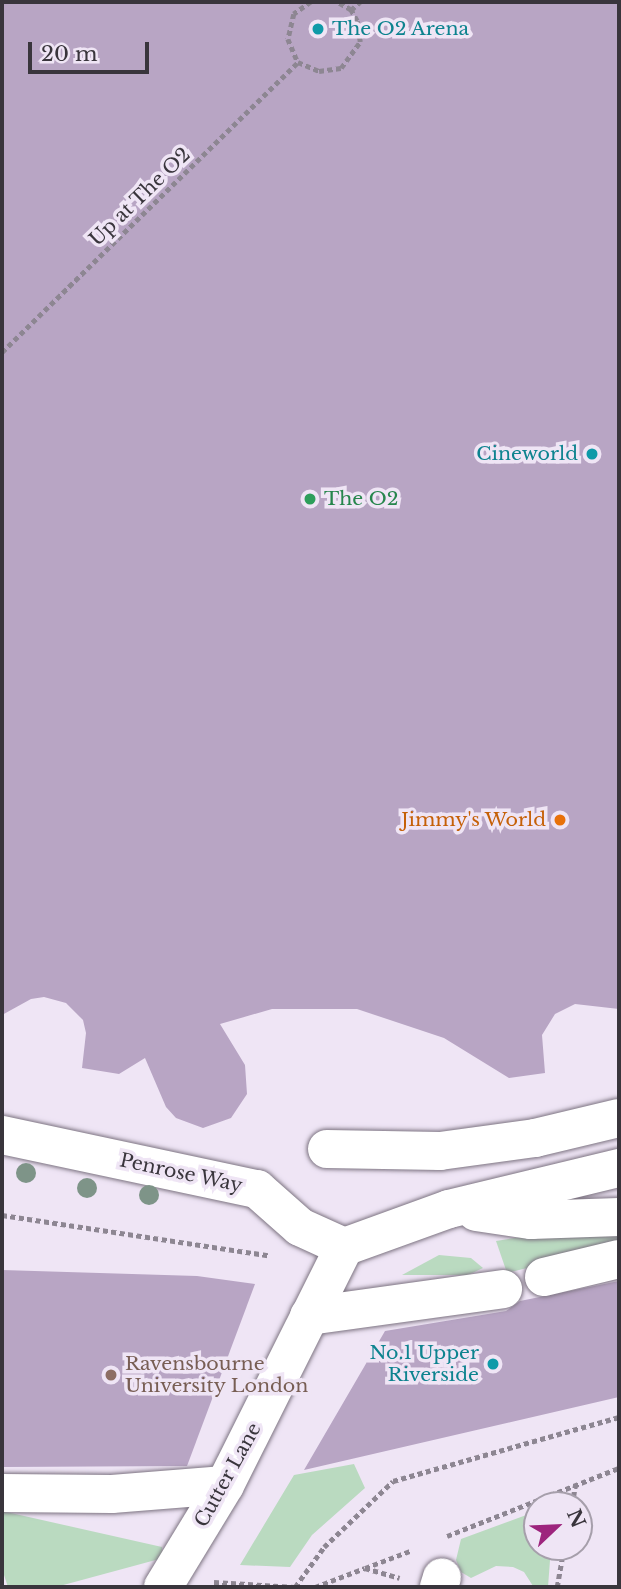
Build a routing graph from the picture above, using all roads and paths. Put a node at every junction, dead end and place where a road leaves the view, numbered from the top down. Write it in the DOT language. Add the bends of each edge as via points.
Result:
graph roads {
  1 [pos="311,2"];
  2 [pos="337,2"];
  3 [pos="360,2"];
  4 [pos="351,10"];
  5 [pos="298,62"];
  6 [pos="2,352"];
  7 [pos="619,1118"];
  8 [pos="2,1135"];
  9 [pos="327,1149"];
  10 [pos="619,1168"];
  11 [pos="450,1209"];
  12 [pos="2,1214"];
  13 [pos="619,1217"];
  14 [pos="339,1256"];
  15 [pos="619,1259"];
  16 [pos="544,1277"];
  17 [pos="503,1289"];
  18 [pos="309,1316"];
  19 [pos="619,1417"];
  20 [pos="619,1468"];
  21 [pos="225,1485"];
  22 [pos="576,1485"];
  23 [pos="575,1491"];
  24 [pos="2,1493"];
  25 [pos="442,1538"];
  26 [pos="417,1548"];
  27 [pos="562,1561"];
  28 [pos="365,1568"];
  29 [pos="209,1582"];
  30 [pos="431,1582"];
  31 [pos="163,1587"];
  32 [pos="295,1587"];
  33 [pos="315,1587"];
  34 [pos="557,1587"];
  1 -- 5 [label="path" via="294,14 288,26"];
  2 -- 4 [label="path"];
  3 -- 4 [label="path"];
  4 -- 5 [label="path" via="360,32 350,61 330,71"];
  5 -- 6 [label="path, Up at The O2"];
  7 -- 9 [label="street" via="535,1138 440,1152"];
  8 -- 14 [label="street, Penrose Way" via="257,1189"];
  10 -- 11 [label="street"];
  11 -- 13 [label="street" via="531,1220"];
  11 -- 14 [label="street"];
  12 -- 14 [label="path"];
  14 -- 18 [label="street, Cutter Lane"];
  15 -- 16 [label="street"];
  17 -- 18 [label="street"];
  18 -- 21 [label="street, Cutter Lane"];
  19 -- 32 [label="path" via="393,1481 324,1547"];
  20 -- 22 [label="path"];
  21 -- 24 [label="street" via="112,1494"];
  21 -- 31 [label="street, Cutter Lane"];
  22 -- 23 [label="path"];
  22 -- 25 [label="path"];
  26 -- 28 [label="path"];
  27 -- 34 [label="path"];
  28 -- 30 [label="path"];
  28 -- 33 [label="path"];
  29 -- 32 [label="path"];
}
